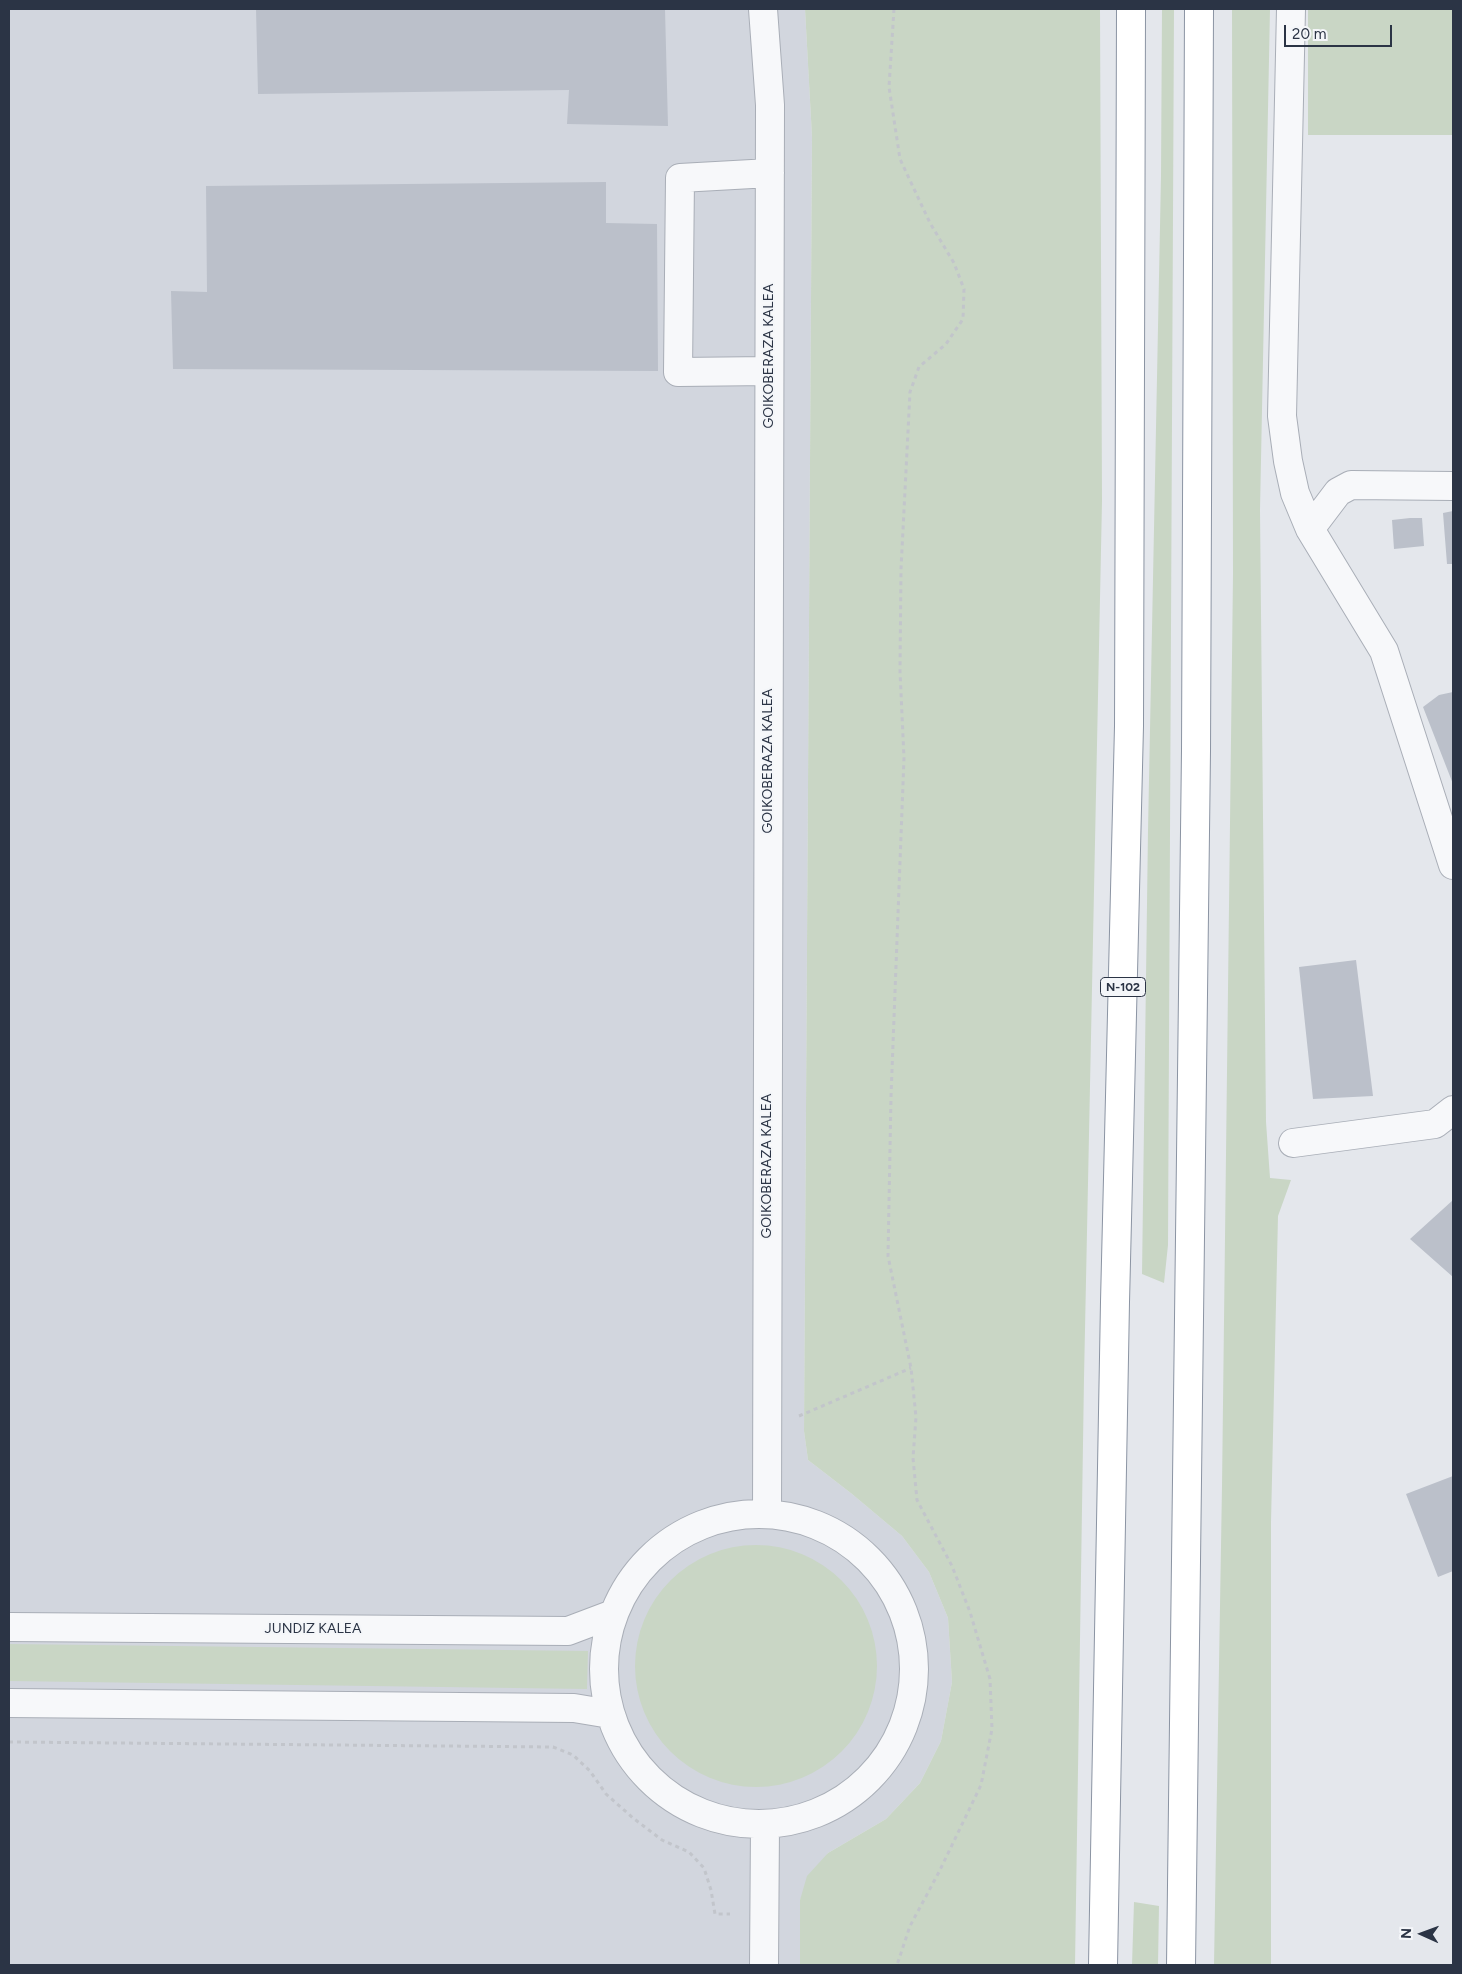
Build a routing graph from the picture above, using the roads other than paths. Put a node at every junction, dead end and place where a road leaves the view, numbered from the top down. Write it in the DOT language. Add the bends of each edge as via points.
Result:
graph roads {
  1 [pos="763,9"];
  2 [pos="1131,9"];
  3 [pos="1199,9"];
  4 [pos="1291,9"];
  5 [pos="770,173"];
  6 [pos="769,371"];
  7 [pos="1453,486"];
  8 [pos="1310,529"];
  9 [pos="1453,865"];
  10 [pos="1453,1110"];
  11 [pos="1293,1142"];
  12 [pos="766,1513"];
  13 [pos="613,1614"];
  14 [pos="9,1627"];
  15 [pos="9,1702"];
  16 [pos="610,1714"];
  17 [pos="765,1826"];
  18 [pos="764,1965"];
  19 [pos="1103,1965"];
  20 [pos="1182,1965"];
  1 -- 5 [label="street, GOIKOBERAZA KALEA" via="770,105"];
  2 -- 19 [label="highway, N-102" via="1129,726"];
  3 -- 20 [label="highway" via="1196,751"];
  4 -- 8 [label="street" via="1282,416 1290,469"];
  5 -- 6 [label="street, GOIKOBERAZA KALEA"];
  5 -- 6 [label="street" via="680,178 678,372"];
  6 -- 12 [label="street, GOIKOBERAZA KALEA"];
  7 -- 8 [label="street" via="1352,485 1338,492"];
  8 -- 9 [label="street" via="1384,651"];
  10 -- 11 [label="street" via="1435,1124"];
  12 -- 13 [label="street" via="718,1519 673,1539 637,1572"];
  12 -- 17 [label="street" via="818,1524 862,1552 896,1594 912,1644 912,1697 894,1746 861,1787 816,1815"];
  13 -- 14 [label="street, JUNDIZ KALEA" via="568,1631"];
  13 -- 16 [label="street" via="604,1664"];
  15 -- 16 [label="street" via="574,1708"];
  16 -- 17 [label="street" via="632,1760 669,1796 714,1819"];
  17 -- 18 [label="street"];
}
